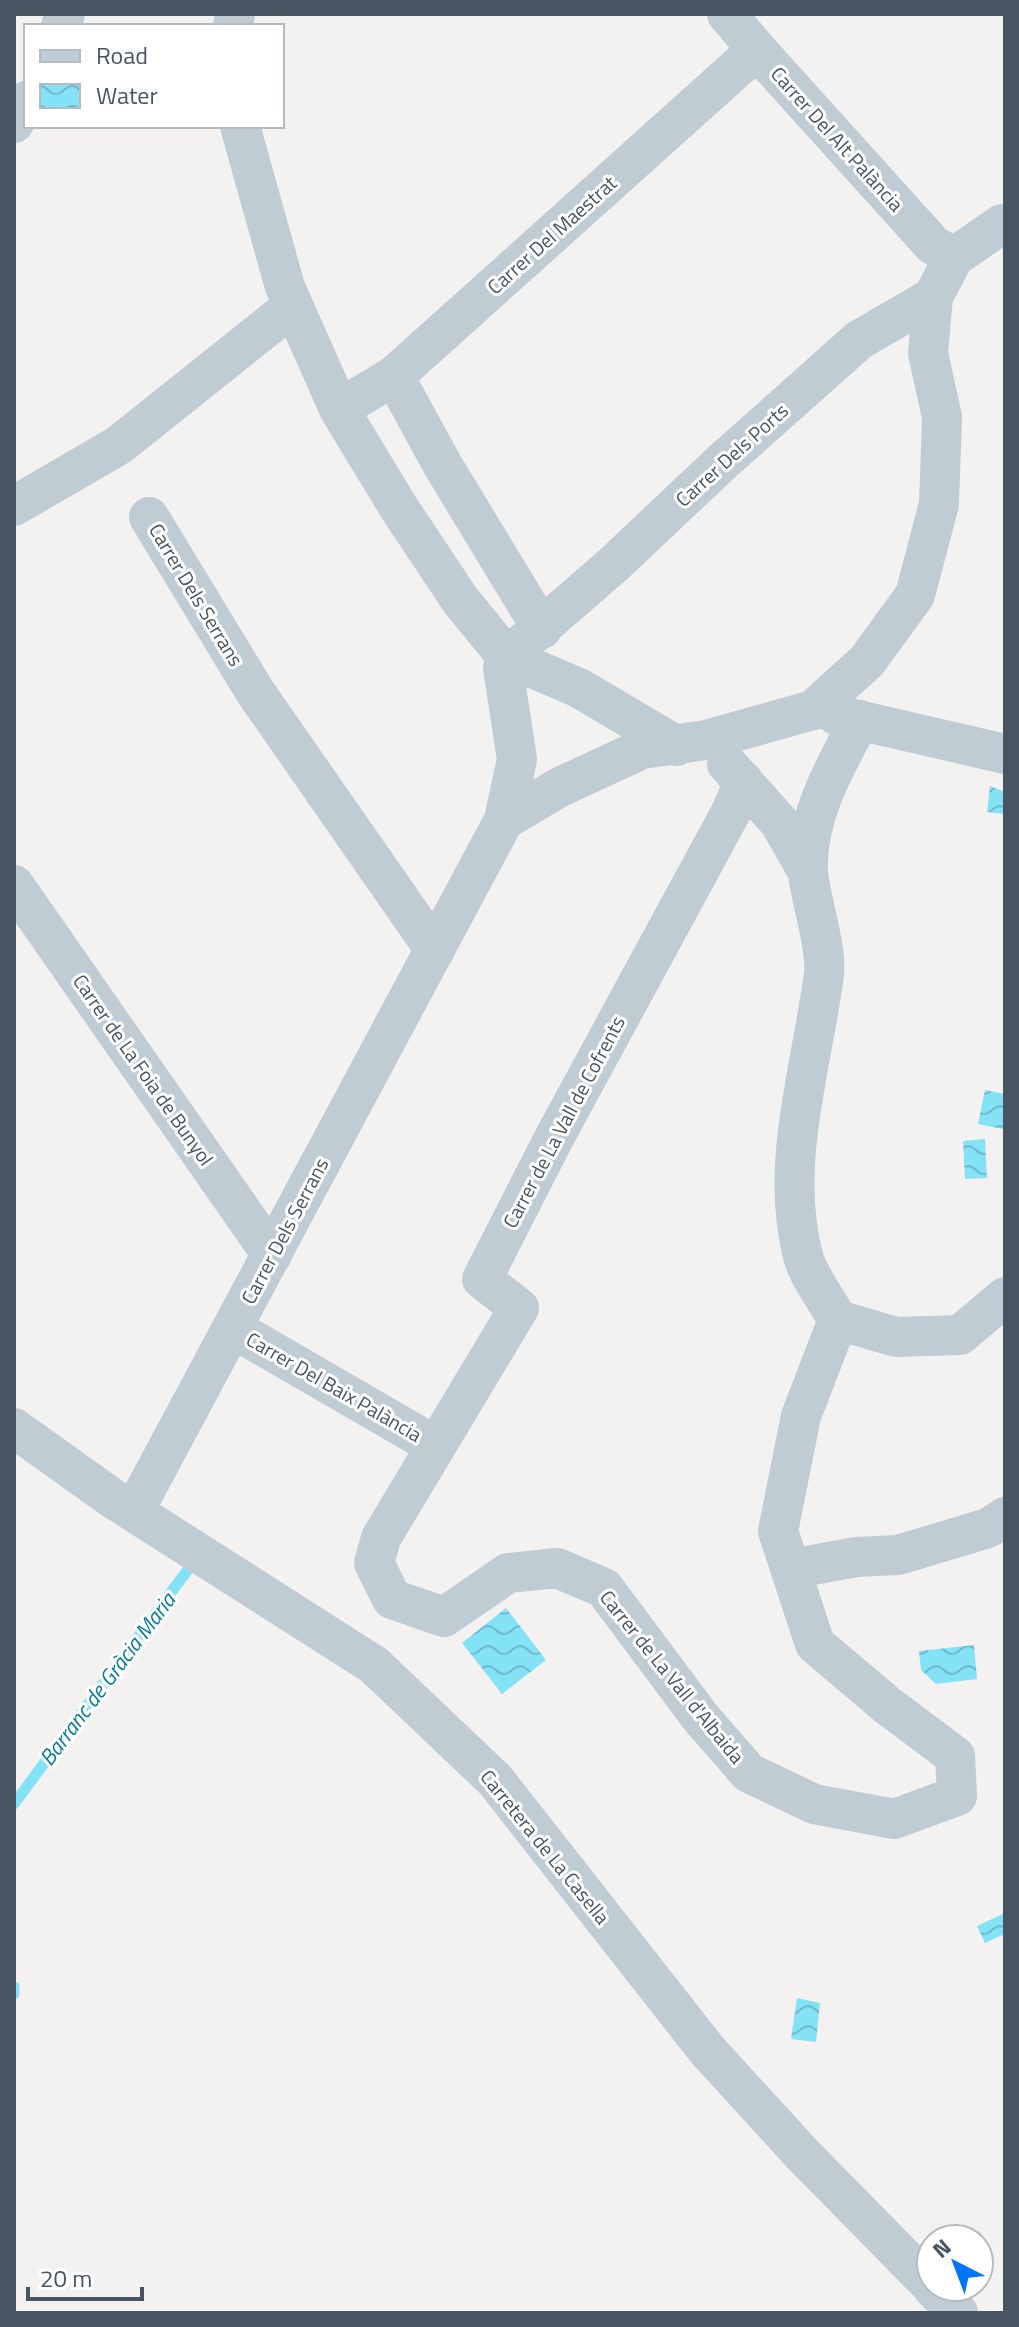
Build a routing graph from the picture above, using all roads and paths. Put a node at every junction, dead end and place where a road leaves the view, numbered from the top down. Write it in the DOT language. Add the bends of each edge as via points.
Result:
graph roads {
  1 [pos="727,14"];
  2 [pos="757,50"];
  3 [pos="24,105"];
  4 [pos="14,123"];
  5 [pos="241,128"];
  6 [pos="1004,223"];
  7 [pos="954,257"];
  8 [pos="933,297"];
  9 [pos="293,306"];
  10 [pos="394,376"];
  11 [pos="339,409"];
  12 [pos="14,506"];
  13 [pos="149,517"];
  14 [pos="542,629"];
  15 [pos="507,657"];
  16 [pos="813,710"];
  17 [pos="860,720"];
  18 [pos="692,743"];
  19 [pos="1005,754"];
  20 [pos="744,782"];
  21 [pos="504,820"];
  22 [pos="808,872"];
  23 [pos="14,885"];
  24 [pos="435,950"];
  25 [pos="272,1255"];
  26 [pos="1005,1297"];
  27 [pos="838,1320"];
  28 [pos="234,1329"];
  29 [pos="14,1428"];
  30 [pos="434,1445"];
  31 [pos="134,1511"];
  32 [pos="1005,1517"];
  33 [pos="791,1569"];
  34 [pos="915,2269"];
  1 -- 2 [label="street, Carrer Del Alt Palància"];
  2 -- 7 [label="street, Carrer Del Alt Palància" via="933,245"];
  2 -- 10 [label="street, Carrer Del Maestrat"];
  3 -- 4 [label="street"];
  5 -- 9 [label="street"];
  6 -- 7 [label="street"];
  7 -- 8 [label="street"];
  8 -- 14 [label="street, Carrer Dels Ports" via="859,340"];
  8 -- 16 [label="street" via="928,353 942,417 939,504 915,595 867,661"];
  9 -- 11 [label="street"];
  9 -- 12 [label="street" via="119,445"];
  10 -- 11 [label="street, Carrer Del Maestrat"];
  10 -- 14 [label="street"];
  11 -- 15 [label="street" via="452,588"];
  13 -- 24 [label="street, Carrer Dels Serrans" via="256,693"];
  14 -- 15 [label="street, Carrer Dels Ports"];
  15 -- 18 [label="street"];
  15 -- 21 [label="street" via="503,668 517,759"];
  16 -- 17 [label="street"];
  16 -- 18 [label="street"];
  17 -- 19 [label="street"];
  17 -- 22 [label="street" via="834,767 810,834"];
  18 -- 20 [label="street"];
  18 -- 21 [label="street" via="642,749"];
  20 -- 22 [label="street" via="780,823"];
  20 -- 30 [label="street, Carrer de La Vall de Cofrents" via="482,1279 519,1308"];
  21 -- 24 [label="street, Carrer Dels Serrans"];
  22 -- 27 [label="street" via="825,970 793,1179 804,1258"];
  23 -- 25 [label="street, Carrer de La Foia de Bunyol"];
  24 -- 25 [label="street, Carrer Dels Serrans"];
  25 -- 28 [label="street, Carrer Dels Serrans"];
  26 -- 27 [label="street" via="960,1335 896,1337"];
  27 -- 33 [label="street, Carrer de La Vall d'Albaida" via="801,1416 778,1531"];
  28 -- 30 [label="street, Carrer Del Baix Palància"];
  28 -- 31 [label="street, Carrer Dels Serrans"];
  29 -- 31 [label="street, Carretera de La Casella"];
  30 -- 33 [label="street, Carrer de La Vall d'Albaida" via="381,1538 374,1563 392,1599 444,1617 508,1573 557,1568 604,1588 749,1773 814,1804 894,1819 957,1796 955,1756 815,1644"];
  31 -- 34 [label="street, Carretera de La Casella" via="374,1665 495,1780 707,2050"];
  32 -- 33 [label="street" via="988,1528 898,1555"];
}
